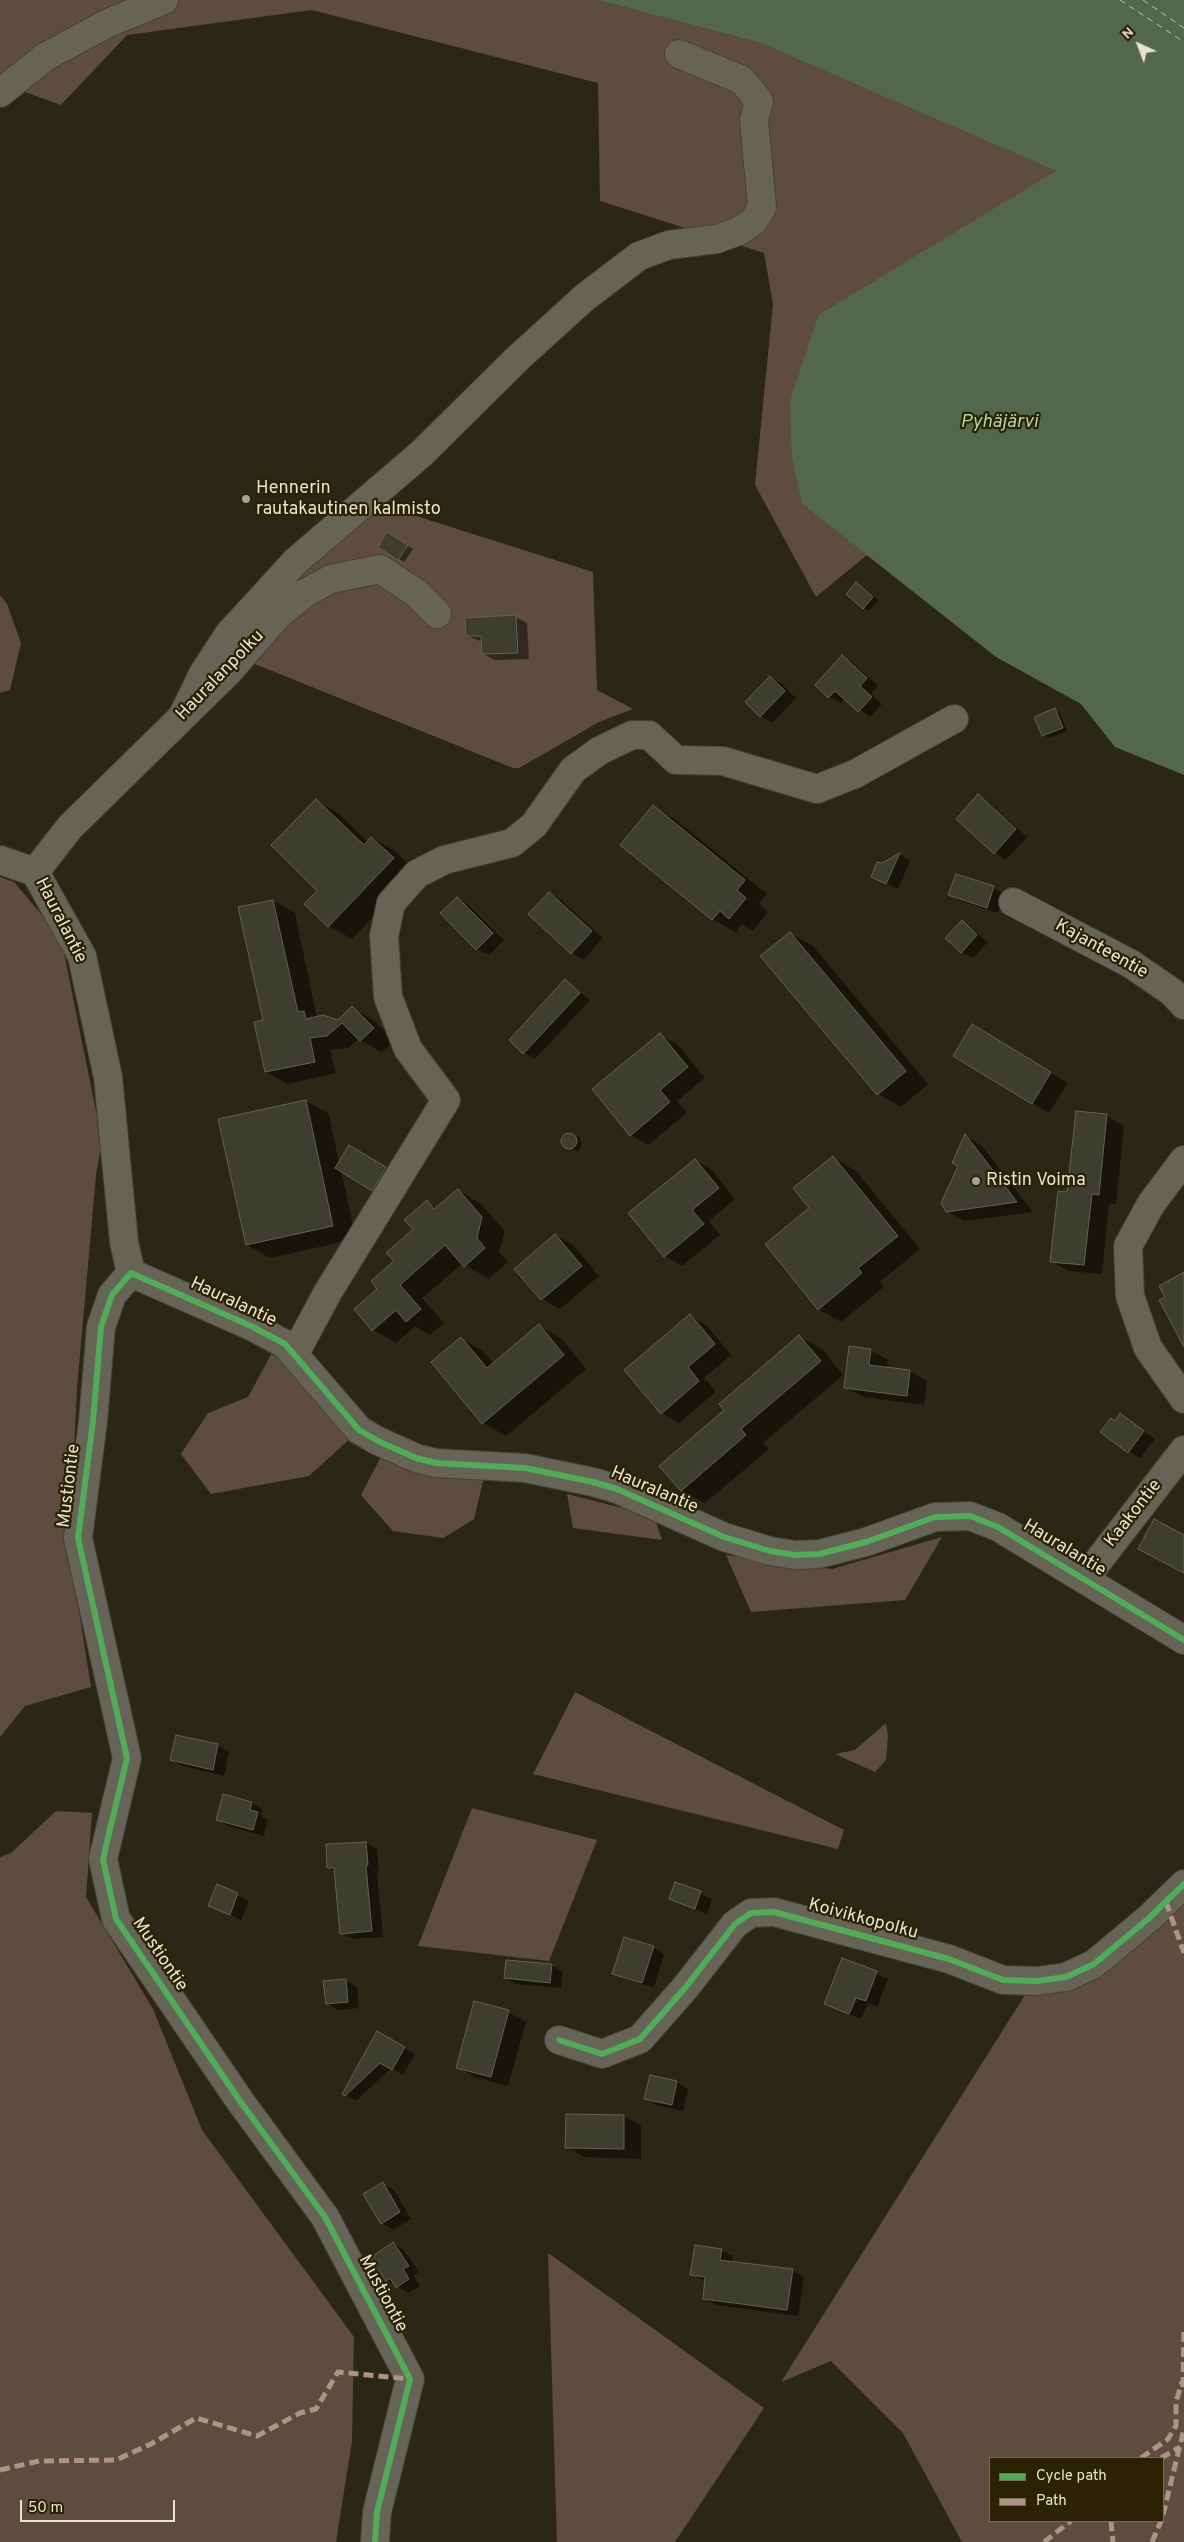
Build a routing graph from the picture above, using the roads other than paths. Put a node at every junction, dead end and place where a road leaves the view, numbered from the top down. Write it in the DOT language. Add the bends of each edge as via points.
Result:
graph roads {
  1 [pos="164,0"];
  2 [pos="679,54"];
  3 [pos="0,92"];
  4 [pos="437,614"];
  5 [pos="182,717"];
  6 [pos="954,719"];
  7 [pos="0,860"];
  8 [pos="35,872"];
  9 [pos="1013,902"];
  10 [pos="1184,1005"];
  11 [pos="1184,1160"];
  12 [pos="131,1273"];
  13 [pos="294,1355"];
  14 [pos="1184,1399"];
  15 [pos="1184,1450"];
  16 [pos="1085,1578"];
  17 [pos="1184,1640"];
  18 [pos="1184,1884"];
  19 [pos="559,2040"];
  20 [pos="375,2542"];
  1 -- 3 [label="street" via="108,23 45,57"];
  2 -- 5 [label="street" via="742,80 758,101 754,120 762,207 754,221 718,238 669,245 640,256 584,298 422,453 296,561 229,634 202,674"];
  4 -- 5 [label="street, Hauralanpolku" via="416,593 380,569 331,579 305,593 278,614 228,672"];
  5 -- 8 [label="street, Hauralanpolku" via="70,827"];
  6 -- 13 [label="street" via="855,774 817,789 723,761 676,760 649,735 632,735 599,751 573,770 534,825 512,842 444,860 417,874 391,904 384,936 388,997 408,1049 446,1100 328,1292"];
  7 -- 8 [label="street, Hauralantie"];
  8 -- 12 [label="street, Hauralantie" via="82,956 108,1077 123,1233"];
  9 -- 10 [label="street, Kajanteentie" via="1131,964 1172,992"];
  11 -- 14 [label="street" via="1151,1204 1128,1246 1130,1296 1148,1348"];
  12 -- 13 [label="street, Hauralantie" via="252,1326 285,1344"];
  12 -- 20 [label="street, Mustiontie" via="112,1295 101,1327 78,1538 127,1758 103,1859 116,1918 240,2100 325,2217 410,2379 377,2512"];
  13 -- 16 [label="street, Hauralantie" via="360,1430 416,1458 436,1463 525,1468 592,1482 617,1489 724,1538 795,1555 819,1554 866,1542 935,1517 970,1516 998,1527"];
  15 -- 16 [label="street, Kaakontie"];
  16 -- 17 [label="street, Hauralantie"];
  18 -- 19 [label="street, Koivikkopolku" via="1094,1964 1066,1977 1037,1981 1003,1980 950,1959 774,1912 751,1913 735,1924 640,2039 602,2054"];
}
